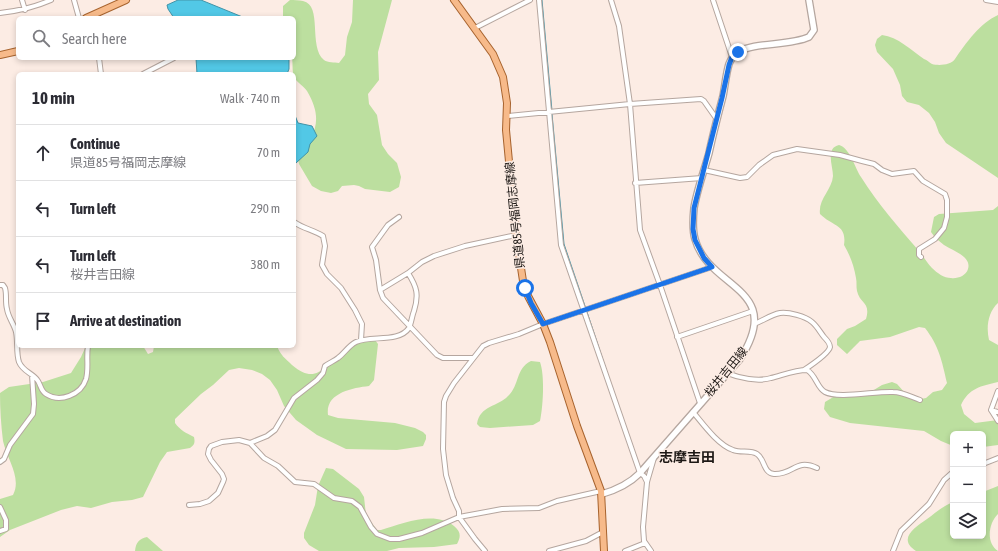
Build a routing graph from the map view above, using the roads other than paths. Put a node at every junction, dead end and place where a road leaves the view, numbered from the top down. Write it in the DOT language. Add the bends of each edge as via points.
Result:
graph roads {
  1 [pos="22,0"];
  2 [pos="51,0"];
  3 [pos="74,0"];
  4 [pos="126,0"];
  5 [pos="454,0"];
  6 [pos="530,0"];
  7 [pos="540,0"];
  8 [pos="611,0"];
  9 [pos="713,0"];
  10 [pos="810,0"];
  11 [pos="986,0"];
  12 [pos="998,2"];
  13 [pos="25,10"];
  14 [pos="0,13"];
  15 [pos="78,16"];
  16 [pos="90,16"];
  17 [pos="475,28"];
  18 [pos="16,51"];
  19 [pos="0,55"];
  20 [pos="732,57"];
  21 [pos="99,60"];
  22 [pos="170,60"];
  23 [pos="102,72"];
  24 [pos="147,72"];
  25 [pos="630,104"];
  26 [pos="549,112"];
  27 [pos="507,116"];
  28 [pos="716,118"];
  29 [pos="704,170"];
  30 [pos="702,178"];
  31 [pos="635,183"];
  32 [pos="398,217"];
  33 [pos="296,224"];
  34 [pos="516,235"];
  35 [pos="921,257"];
  36 [pos="712,267"];
  37 [pos="408,273"];
  38 [pos="0,285"];
  39 [pos="660,285"];
  40 [pos="380,290"];
  41 [pos="584,311"];
  42 [pos="753,311"];
  43 [pos="543,324"];
  44 [pos="754,324"];
  45 [pos="410,327"];
  46 [pos="16,333"];
  47 [pos="677,337"];
  48 [pos="361,340"];
  49 [pos="18,348"];
  50 [pos="88,348"];
  51 [pos="473,358"];
  52 [pos="804,370"];
  53 [pos="727,373"];
  54 [pos="32,375"];
  55 [pos="998,391"];
  56 [pos="920,400"];
  57 [pos="700,403"];
  58 [pos="991,410"];
  59 [pos="693,412"];
  60 [pos="998,412"];
  61 [pos="998,421"];
  62 [pos="250,443"];
  63 [pos="654,458"];
  64 [pos="998,458"];
  65 [pos="0,462"];
  66 [pos="986,463"];
  67 [pos="818,468"];
  68 [pos="640,473"];
  69 [pos="950,475"];
  70 [pos="647,482"];
  71 [pos="601,493"];
  72 [pos="189,505"];
  73 [pos="0,507"];
  74 [pos="459,517"];
  75 [pos="0,531"];
  76 [pos="603,532"];
  77 [pos="645,543"];
  78 [pos="485,551"];
  79 [pos="549,551"];
  80 [pos="604,551"];
  81 [pos="625,551"];
  82 [pos="651,551"];
  83 [pos="893,551"];
  1 -- 13 [label="street"];
  2 -- 13 [label="street"];
  3 -- 15 [label="street"];
  4 -- 16 [label="main road"];
  5 -- 17 [label="main road, 県道85号福岡志摩線"];
  6 -- 17 [label="street"];
  7 -- 26 [label="street"];
  8 -- 25 [label="street" via="620,26"];
  9 -- 20 [label="street"];
  10 -- 20 [label="main road" via="814,30 809,37 753,47"];
  11 -- 12 [label="street"];
  13 -- 14 [label="street"];
  17 -- 27 [label="main road, 県道85号福岡志摩線" via="493,54 500,70 506,95"];
  18 -- 19 [label="main road"];
  20 -- 28 [label="main road, 桜井吉田線"];
  21 -- 23 [label="street"];
  22 -- 24 [label="street"];
  25 -- 26 [label="street"];
  25 -- 28 [label="street" via="701,99"];
  25 -- 31 [label="street"];
  26 -- 27 [label="street"];
  26 -- 41 [label="street" via="561,245"];
  27 -- 34 [label="main road, 県道85号福岡志摩線" via="506,130"];
  28 -- 29 [label="main road, 桜井吉田線"];
  29 -- 30 [label="main road, 桜井吉田線"];
  29 -- 35 [label="street" via="740,178 747,177 773,155 797,149 840,155 874,164 892,174 914,171 923,181 945,194 947,200 944,228 935,239 920,249"];
  30 -- 31 [label="street"];
  30 -- 36 [label="main road, 桜井吉田線" via="694,208 693,229 695,240 704,258"];
  31 -- 39 [label="street" via="640,230"];
  32 -- 40 [label="street" via="388,225 372,247"];
  33 -- 48 [label="street" via="323,236 325,246 322,265 355,310 362,324"];
  34 -- 37 [label="street" via="440,254 427,259"];
  34 -- 43 [label="main road, 県道85号福岡志摩線" via="525,288"];
  36 -- 39 [label="street"];
  36 -- 42 [label="main road, 桜井吉田線" via="737,287 747,298"];
  37 -- 40 [label="street"];
  37 -- 45 [label="street" via="417,291"];
  38 -- 46 [label="street" via="6,290 7,311"];
  39 -- 41 [label="street"];
  39 -- 47 [label="street"];
  40 -- 45 [label="street" via="388,304"];
  41 -- 43 [label="street"];
  41 -- 68 [label="street"];
  42 -- 44 [label="main road, 桜井吉田線"];
  42 -- 47 [label="street"];
  43 -- 51 [label="street" via="489,343"];
  43 -- 71 [label="main road, 県道85号福岡志摩線"];
  44 -- 52 [label="street" via="779,313 811,322 827,340 830,348"];
  44 -- 53 [label="main road, 桜井吉田線" via="752,337 746,349"];
  45 -- 48 [label="street" via="389,338"];
  45 -- 51 [label="street" via="443,358"];
  47 -- 57 [label="street"];
  48 -- 62 [label="street" via="325,366 321,376 294,398 270,434"];
  49 -- 54 [label="street" via="19,361 25,371"];
  50 -- 54 [label="street" via="86,380 74,395 46,395"];
  51 -- 74 [label="street" via="449,390 443,408 444,469"];
  52 -- 53 [label="street" via="766,379"];
  52 -- 56 [label="street" via="811,372 825,392 894,392"];
  53 -- 57 [label="main road, 桜井吉田線"];
  54 -- 65 [label="street" via="33,414"];
  55 -- 58 [label="street"];
  57 -- 59 [label="main road, 桜井吉田線"];
  58 -- 60 [label="street"];
  58 -- 61 [label="street"];
  59 -- 63 [label="main road, 桜井吉田線"];
  59 -- 67 [label="street" via="728,448 760,456 770,473 785,473 809,464"];
  62 -- 72 [label="street" via="229,440 209,449 208,454 224,479 222,487 209,501"];
  62 -- 74 [label="street" via="264,458 278,466 295,482 310,483 334,498 352,500 360,507 371,528 382,537 398,539 412,536"];
  63 -- 68 [label="main road, 桜井吉田線"];
  63 -- 70 [label="street, 桜井吉田線"];
  64 -- 66 [label="street"];
  68 -- 70 [label="street"];
  68 -- 71 [label="main road, 桜井吉田線" via="617,489"];
  69 -- 83 [label="street" via="929,504 901,531"];
  70 -- 77 [label="street, 桜井吉田線" via="643,527"];
  71 -- 74 [label="street" via="557,501 539,508 502,509"];
  71 -- 76 [label="main road, 県道85号福岡志摩線"];
  73 -- 75 [label="street" via="6,529"];
  74 -- 78 [label="street"];
  76 -- 79 [label="street" via="586,541"];
  76 -- 80 [label="main road, 県道85号福岡志摩線"];
  77 -- 81 [label="street"];
  77 -- 82 [label="street"];
}
